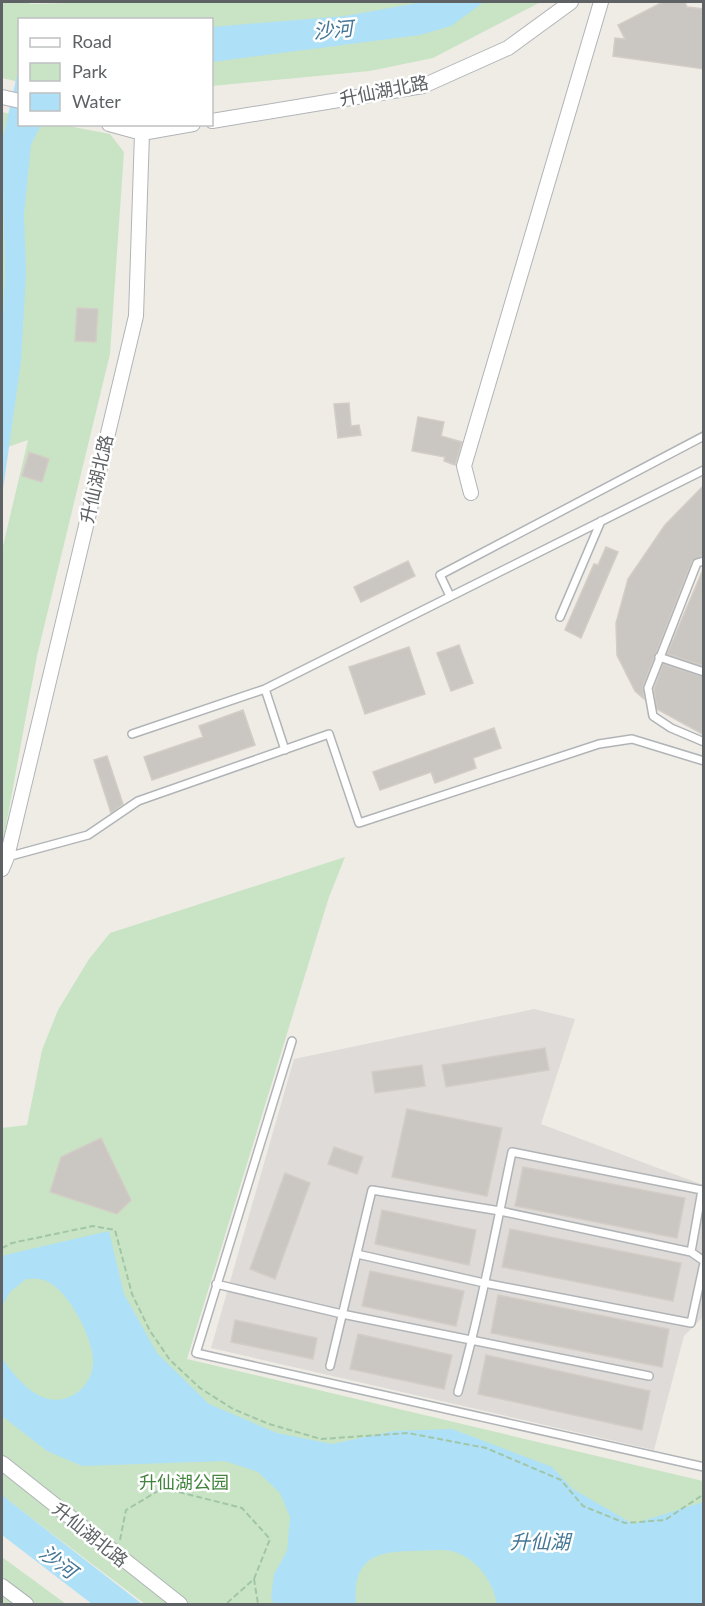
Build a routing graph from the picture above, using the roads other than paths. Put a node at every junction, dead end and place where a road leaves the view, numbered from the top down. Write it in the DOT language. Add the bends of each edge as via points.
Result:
graph roads {
  1 [pos="571,2"];
  2 [pos="601,2"];
  3 [pos="2,97"];
  4 [pos="18,101"];
  5 [pos="213,121"];
  6 [pos="116,126"];
  7 [pos="182,126"];
  8 [pos="142,133"];
  9 [pos="704,436"];
  10 [pos="704,470"];
  11 [pos="471,493"];
  12 [pos="601,521"];
  13 [pos="704,561"];
  14 [pos="450,596"];
  15 [pos="560,616"];
  16 [pos="659,657"];
  17 [pos="704,672"];
  18 [pos="265,689"];
  19 [pos="132,734"];
  20 [pos="704,742"];
  21 [pos="285,750"];
  22 [pos="704,761"];
  23 [pos="4,863"];
  24 [pos="292,1041"];
  25 [pos="500,1211"];
  26 [pos="691,1252"];
  27 [pos="357,1254"];
  28 [pos="704,1262"];
  29 [pos="484,1283"];
  30 [pos="216,1284"];
  31 [pos="342,1314"];
  32 [pos="472,1340"];
  33 [pos="330,1366"];
  34 [pos="649,1376"];
  35 [pos="458,1392"];
  36 [pos="2,1463"];
  37 [pos="704,1467"];
  38 [pos="2,1586"];
  39 [pos="26,1605"];
  40 [pos="180,1605"];
  1 -- 5 [label="street, 升仙湖北路" via="508,48 423,86"];
  2 -- 11 [label="street" via="464,466"];
  3 -- 4 [label="street"];
  6 -- 8 [label="street"];
  7 -- 8 [label="street"];
  8 -- 23 [label="street, 升仙湖北路" via="136,316"];
  9 -- 14 [label="lane" via="440,575"];
  10 -- 12 [label="lane"];
  12 -- 14 [label="lane"];
  12 -- 15 [label="lane"];
  13 -- 16 [label="lane" via="697,563"];
  14 -- 18 [label="lane"];
  16 -- 17 [label="lane"];
  16 -- 20 [label="lane" via="648,688 653,716"];
  18 -- 19 [label="lane"];
  18 -- 21 [label="lane"];
  21 -- 22 [label="lane" via="329,734 359,823 599,744 632,739"];
  21 -- 23 [label="lane" via="138,801 88,835"];
  24 -- 30 [label="lane"];
  25 -- 26 [label="lane"];
  25 -- 26 [label="lane" via="512,1152 702,1190"];
  25 -- 27 [label="lane" via="372,1190"];
  25 -- 29 [label="lane"];
  26 -- 28 [label="lane"];
  27 -- 29 [label="lane"];
  27 -- 31 [label="lane"];
  28 -- 29 [label="lane" via="691,1323"];
  29 -- 32 [label="lane"];
  30 -- 31 [label="lane"];
  30 -- 37 [label="lane" via="196,1353"];
  31 -- 32 [label="lane"];
  31 -- 33 [label="lane"];
  32 -- 34 [label="lane"];
  32 -- 35 [label="lane"];
  36 -- 40 [label="street, 升仙湖北路"];
  38 -- 39 [label="street"];
}
